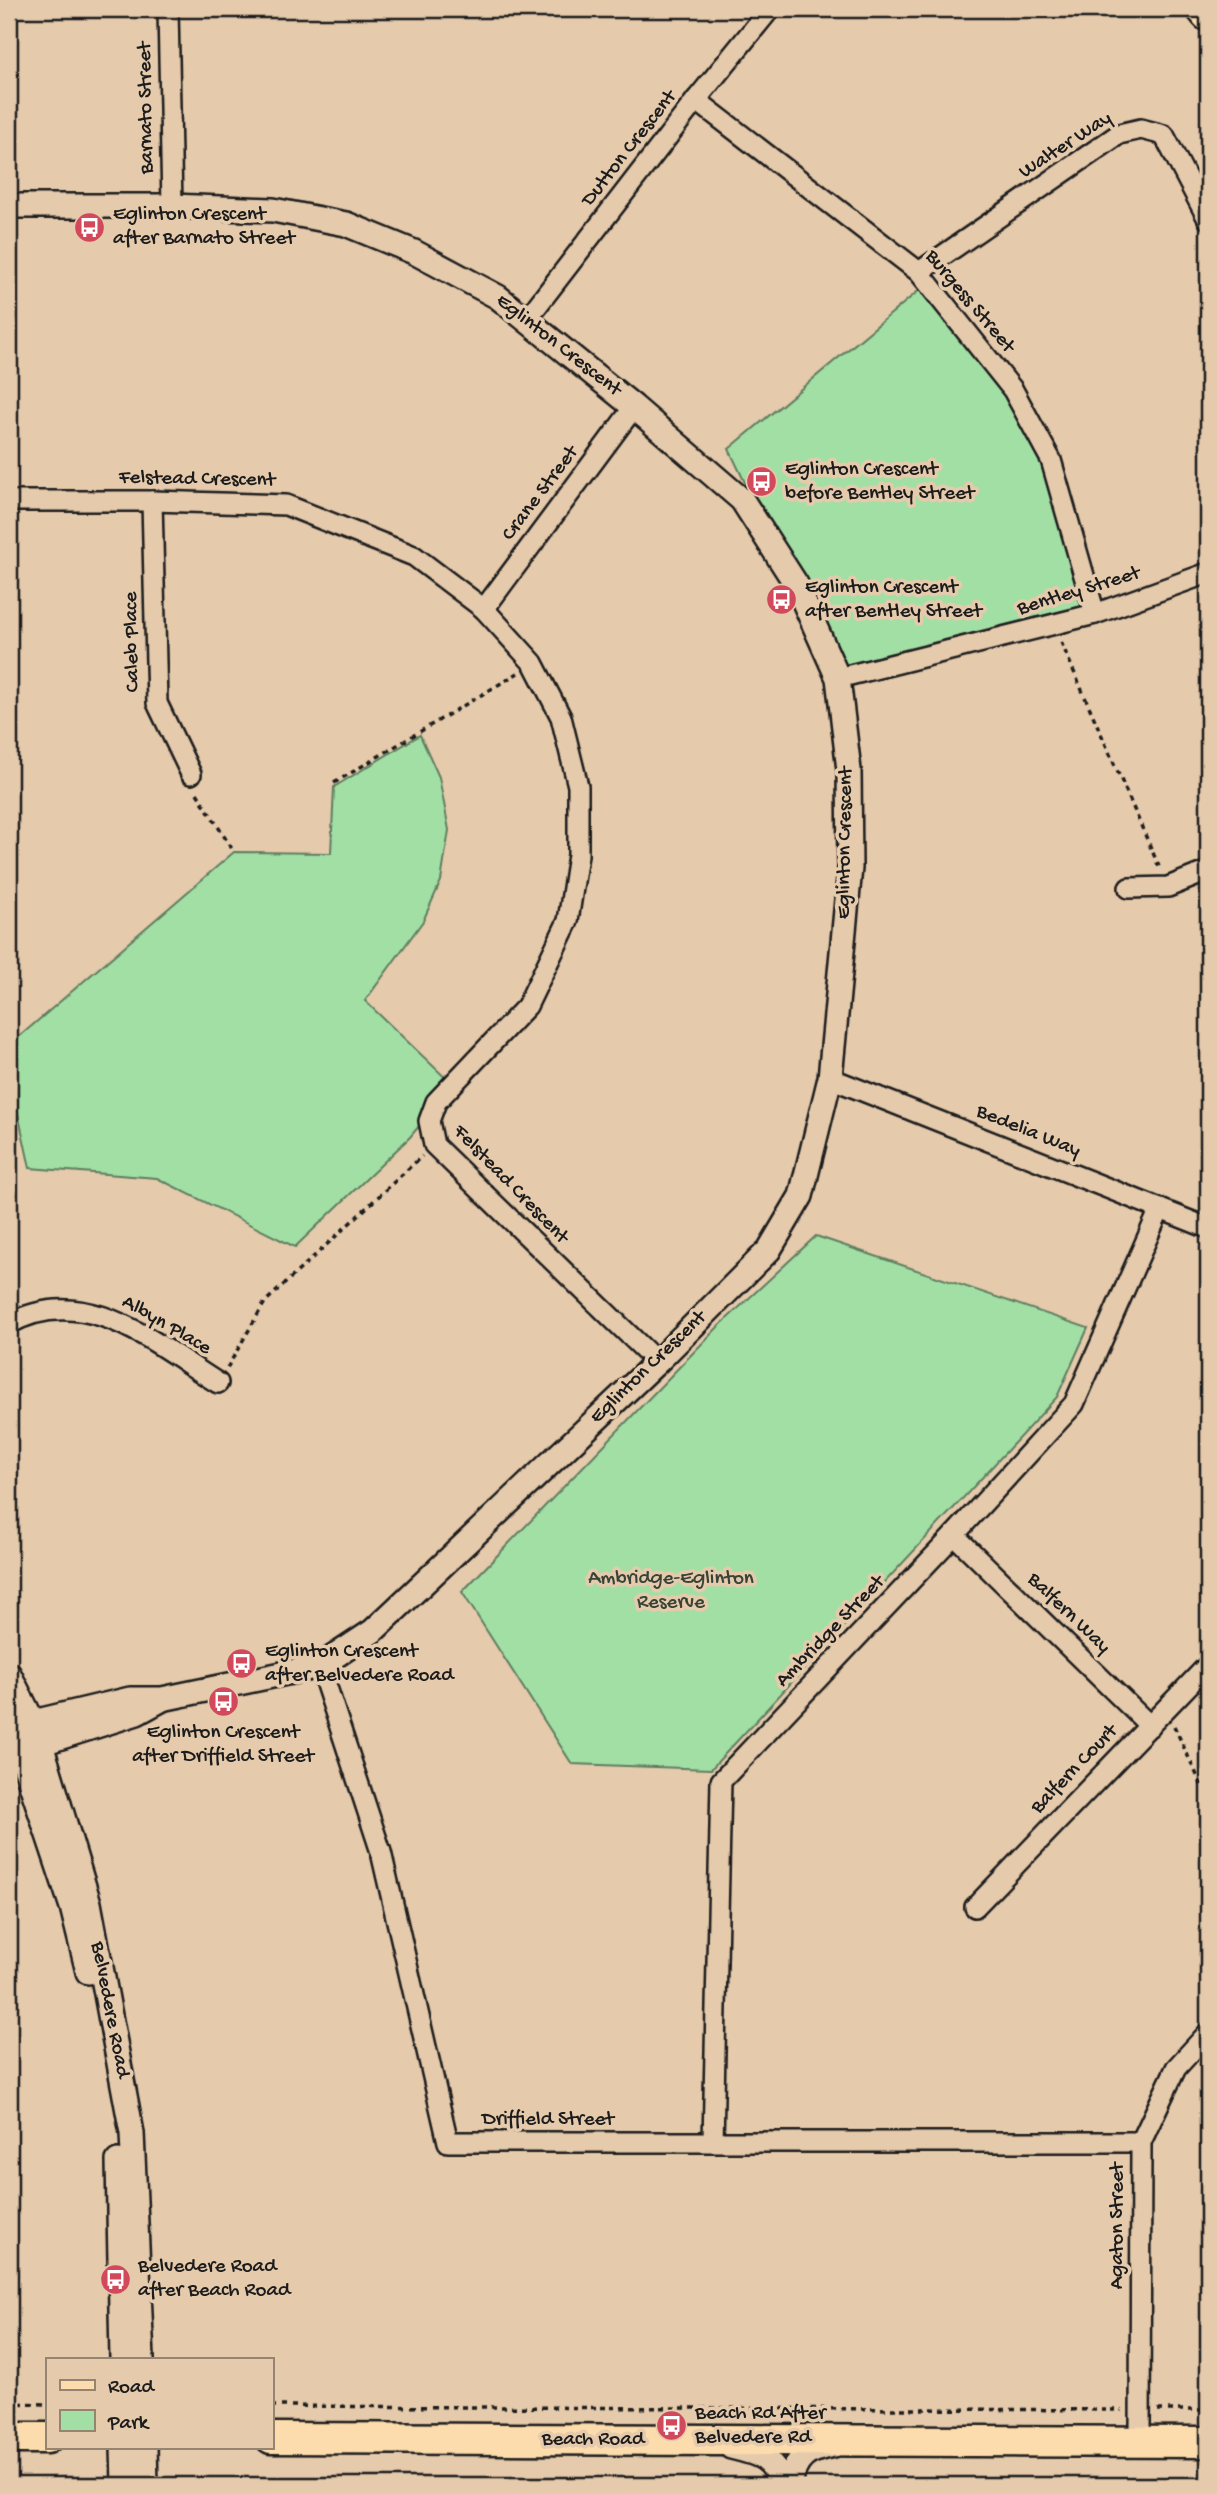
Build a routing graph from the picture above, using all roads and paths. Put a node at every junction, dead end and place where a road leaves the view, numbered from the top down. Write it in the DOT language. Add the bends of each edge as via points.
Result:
graph roads {
  1 [pos="168,9"];
  2 [pos="770,9"];
  3 [pos="1204,9"];
  4 [pos="1208,14"];
  5 [pos="696,100"];
  6 [pos="9,206"];
  7 [pos="172,206"];
  8 [pos="1208,219"];
  9 [pos="919,272"];
  10 [pos="527,319"];
  11 [pos="634,407"];
  12 [pos="9,501"];
  13 [pos="152,501"];
  14 [pos="1208,573"];
  15 [pos="484,609"];
  16 [pos="1095,614"];
  17 [pos="1054,625"];
  18 [pos="533,663"];
  19 [pos="838,678"];
  20 [pos="191,774"];
  21 [pos="334,783"];
  22 [pos="234,852"];
  23 [pos="1208,871"];
  24 [pos="1168,887"];
  25 [pos="1129,888"];
  26 [pos="830,1077"];
  27 [pos="434,1145"];
  28 [pos="1160,1209"];
  29 [pos="1208,1228"];
  30 [pos="9,1324"];
  31 [pos="657,1362"];
  32 [pos="218,1383"];
  33 [pos="954,1535"];
  34 [pos="1208,1665"];
  35 [pos="320,1666"];
  36 [pos="9,1674"];
  37 [pos="1166,1709"];
  38 [pos="1150,1726"];
  39 [pos="24,1733"];
  40 [pos="1208,1793"];
  41 [pos="975,1907"];
  42 [pos="1208,2033"];
  43 [pos="713,2143"];
  44 [pos="1141,2143"];
  45 [pos="122,2358"];
  46 [pos="142,2358"];
  47 [pos="9,2403"];
  48 [pos="46,2404"];
  49 [pos="273,2406"];
  50 [pos="1140,2410"];
  51 [pos="1208,2410"];
  52 [pos="9,2438"];
  53 [pos="46,2438"];
  54 [pos="273,2438"];
  55 [pos="686,2440"];
  56 [pos="1140,2440"];
  57 [pos="862,2441"];
  58 [pos="1208,2442"];
  59 [pos="123,2448"];
  60 [pos="145,2448"];
  61 [pos="124,2485"];
  62 [pos="146,2485"];
  63 [pos="780,2485"];
  64 [pos="790,2485"];
  1 -- 7 [label="street, Barnato Street"];
  2 -- 5 [label="street, Dutton Crescent"];
  3 -- 4 [label="highway"];
  5 -- 9 [label="street, Burgess Street"];
  5 -- 10 [label="street, Dutton Crescent"];
  6 -- 7 [label="street, Eglinton Crescent"];
  7 -- 10 [label="street, Eglinton Crescent" via="273,210 346,225 426,258 498,297"];
  8 -- 9 [label="street, Walter Way" via="1164,135 1141,128 1119,134"];
  9 -- 16 [label="street, Burgess Street" via="1013,390 1051,460"];
  10 -- 11 [label="street, Eglinton Crescent"];
  11 -- 15 [label="street, Crane Street"];
  11 -- 19 [label="street, Eglinton Crescent" via="742,500 796,584"];
  12 -- 13 [label="street, Felstead Crescent"];
  13 -- 15 [label="street, Felstead Crescent" via="286,505 414,556"];
  13 -- 20 [label="street, Caleb Place" via="157,703"];
  14 -- 16 [label="street, Bentley Street"];
  15 -- 18 [label="street, Felstead Crescent"];
  16 -- 17 [label="street, Bentley Street"];
  17 -- 19 [label="street, Bentley Street"];
  17 -- 24 [label="path"];
  18 -- 21 [label="path"];
  18 -- 27 [label="street, Felstead Crescent" via="561,717 578,786 578,855 568,922 527,1006 436,1102 429,1121"];
  19 -- 26 [label="street, Eglinton Crescent" via="849,770 850,868"];
  20 -- 22 [label="path" via="199,799"];
  23 -- 24 [label="street"];
  24 -- 25 [label="street"];
  26 -- 28 [label="street, Bedelia Way"];
  26 -- 31 [label="street, Eglinton Crescent" via="801,1196 769,1250"];
  27 -- 31 [label="street, Felstead Crescent"];
  27 -- 32 [label="path" via="265,1303"];
  28 -- 29 [label="street, Bedelia Way"];
  28 -- 33 [label="street, Ambridge Street" via="1074,1404"];
  30 -- 32 [label="street, Albyn Place" via="57,1309 116,1320"];
  31 -- 35 [label="street, Eglinton Crescent" via="373,1631"];
  33 -- 38 [label="street, Balfern Way"];
  33 -- 43 [label="street, Ambridge Street" via="720,1781"];
  34 -- 37 [label="street, Balfern Court"];
  35 -- 39 [label="street, Eglinton Crescent" via="162,1699 130,1699"];
  35 -- 43 [label="street, Driffield Street" via="381,1852 448,2143"];
  36 -- 39 [label="street, Belvedere Road"];
  37 -- 38 [label="street, Balfern Court"];
  37 -- 40 [label="path"];
  38 -- 41 [label="street, Balfern Court"];
  39 -- 45 [label="street, Belvedere Road" via="100,2022 117,2137"];
  39 -- 46 [label="street, Belvedere Road" via="89,1903 132,2133"];
  42 -- 44 [label="street, Agaton Street" via="1176,2068"];
  43 -- 44 [label="street, Driffield Street"];
  44 -- 50 [label="street, Agaton Street"];
  47 -- 48 [label="path"];
  49 -- 50 [label="path"];
  50 -- 51 [label="path"];
  50 -- 56 [label="street, Agaton Street"];
  52 -- 53 [label="main road"];
  54 -- 55 [label="main road, Beach Road"];
  55 -- 57 [label="main road, Beach Road"];
  55 -- 63 [label="street" via="757,2454 772,2463"];
  56 -- 57 [label="main road, Beach Road"];
  56 -- 58 [label="main road, Beach Road"];
  57 -- 64 [label="street" via="815,2448 799,2460"];
  59 -- 61 [label="street"];
  60 -- 62 [label="street"];
}
